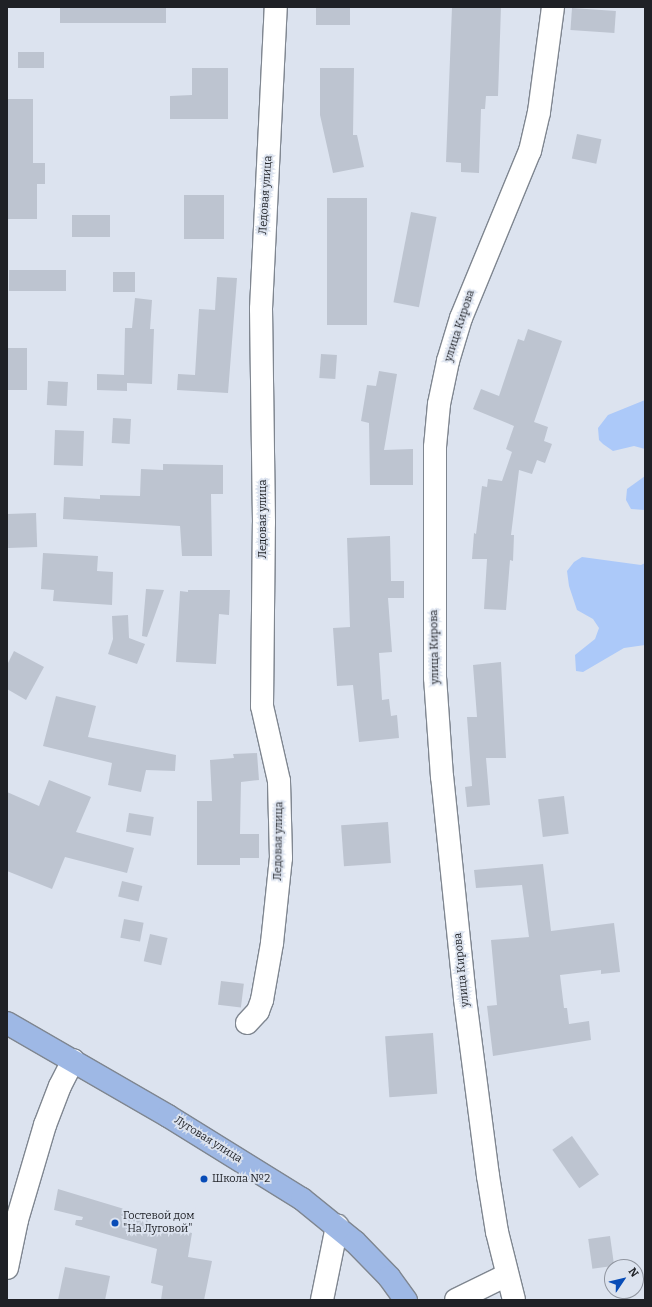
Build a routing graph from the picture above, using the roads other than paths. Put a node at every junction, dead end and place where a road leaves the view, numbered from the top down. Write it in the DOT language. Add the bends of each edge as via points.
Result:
graph roads {
  1 [pos="276,7"];
  2 [pos="553,7"];
  3 [pos="7,1023"];
  4 [pos="247,1023"];
  5 [pos="73,1060"];
  6 [pos="337,1226"];
  7 [pos="7,1268"];
  8 [pos="507,1275"];
  9 [pos="405,1298"];
  10 [pos="322,1300"];
  11 [pos="456,1300"];
  12 [pos="514,1300"];
  1 -- 4 [label="street, Ледовая улица" via="262,301 262,706 279,781 281,858 272,943 262,1000 258,1011"];
  2 -- 8 [label="street, улица Кирова" via="540,106 530,151 461,318 439,404 435,447 435,678 442,777 481,1126 495,1220"];
  3 -- 5 [label="main road, Луговая улица"];
  5 -- 6 [label="main road, Луговая улица" via="268,1177"];
  5 -- 7 [label="street" via="44,1129 17,1220"];
  6 -- 9 [label="main road, Луговая улица" via="374,1261"];
  6 -- 10 [label="street"];
  8 -- 11 [label="street"];
  8 -- 12 [label="street, улица Кирова"];
}
